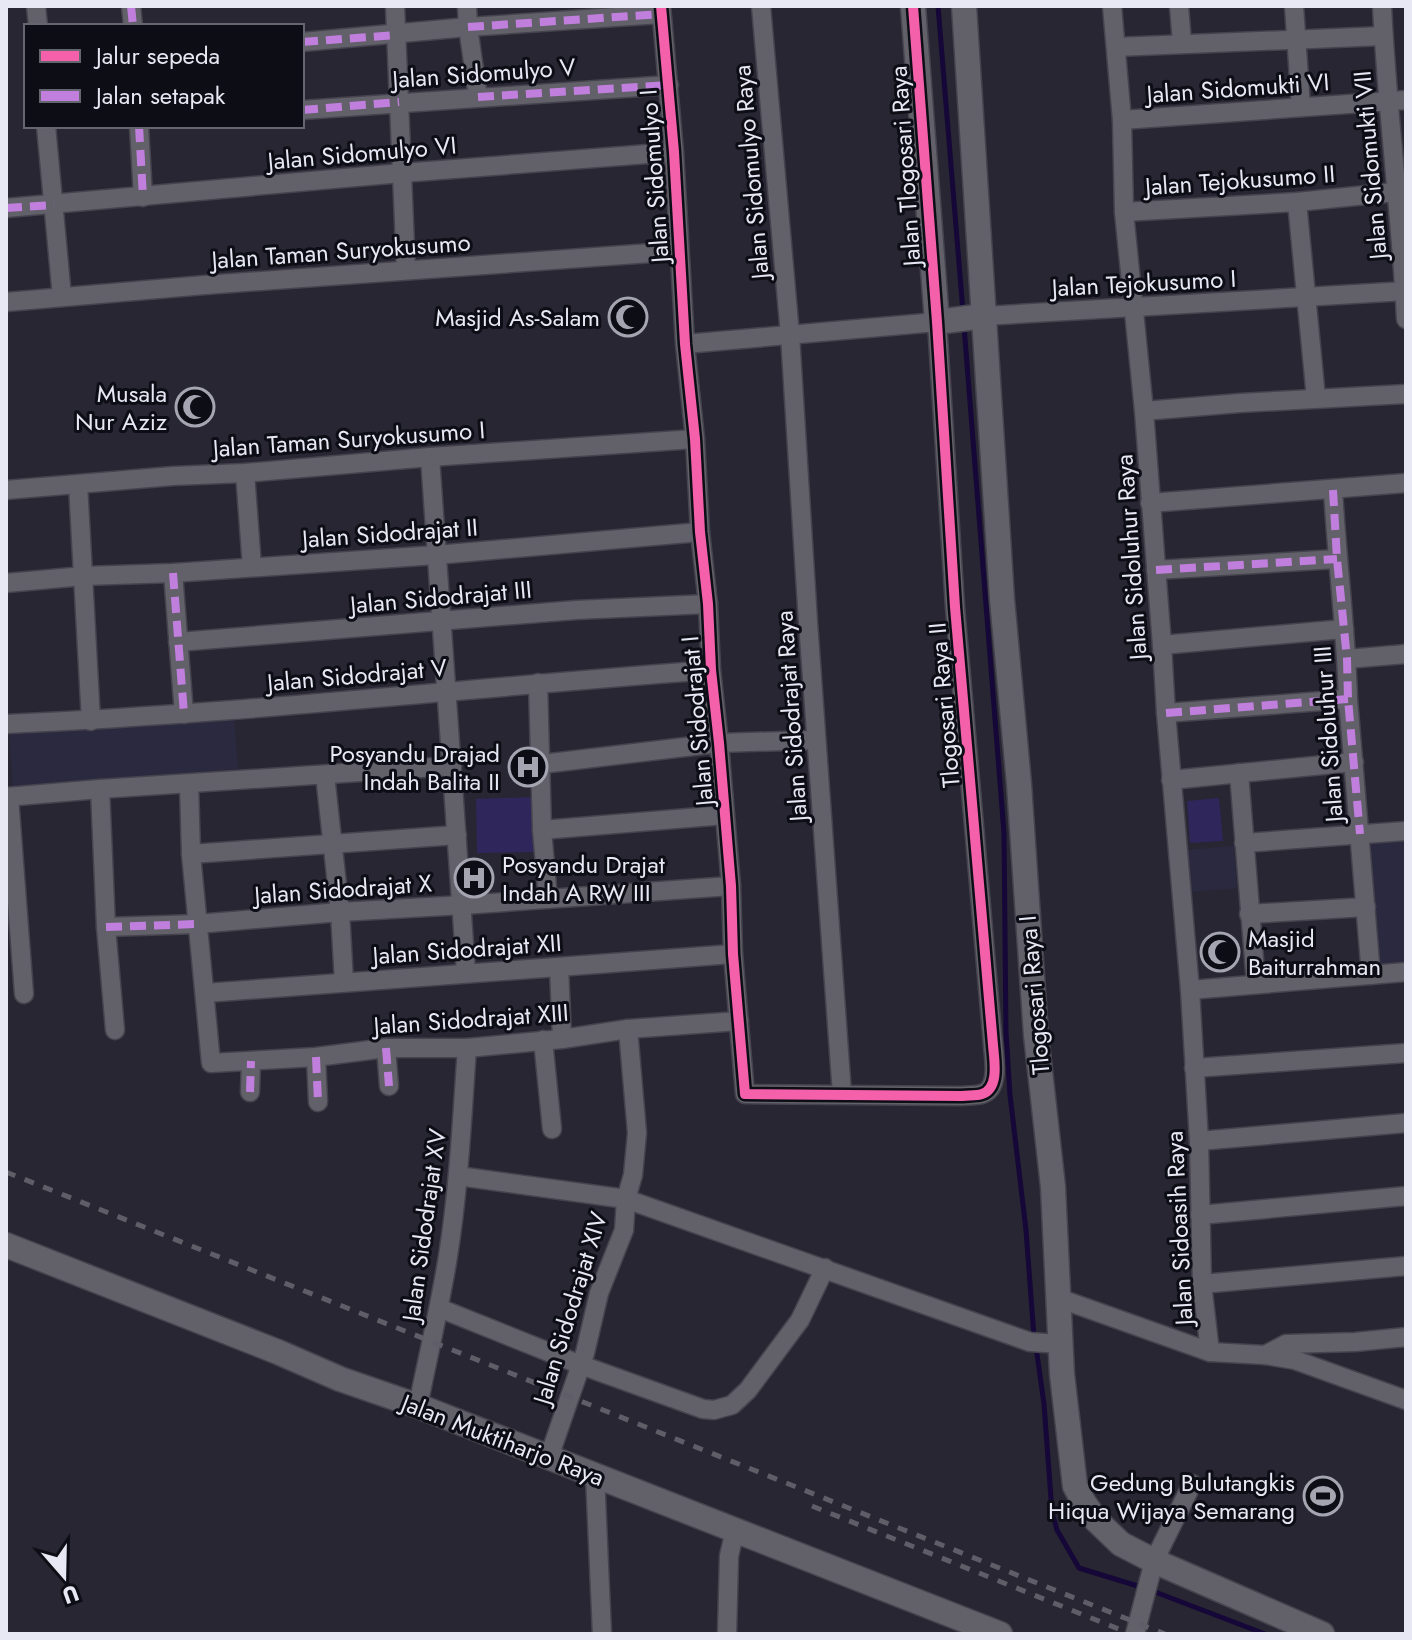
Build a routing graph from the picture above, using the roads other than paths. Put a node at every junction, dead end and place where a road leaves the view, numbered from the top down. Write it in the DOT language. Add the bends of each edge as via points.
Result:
graph roads {
  1 [pos="395,6"];
  2 [pos="467,6"];
  3 [pos="761,6"];
  4 [pos="913,6"];
  5 [pos="964,6"];
  6 [pos="1112,6"];
  7 [pos="1179,6"];
  8 [pos="1294,6"];
  9 [pos="1382,6"];
  10 [pos="661,10"];
  11 [pos="468,27"];
  12 [pos="397,35"];
  13 [pos="1383,36"];
  14 [pos="1296,38"];
  15 [pos="304,42"];
  16 [pos="1182,43"];
  17 [pos="1116,47"];
  18 [pos="669,85"];
  19 [pos="478,97"];
  20 [pos="1398,101"];
  21 [pos="399,102"];
  22 [pos="1301,107"];
  23 [pos="304,110"];
  24 [pos="1122,120"];
  25 [pos="46,128"];
  26 [pos="139,128"];
  27 [pos="674,152"];
  28 [pos="402,173"];
  29 [pos="1401,191"];
  30 [pos="143,197"];
  31 [pos="1297,202"];
  32 [pos="54,205"];
  33 [pos="6,208"];
  34 [pos="1124,212"];
  35 [pos="679,251"];
  36 [pos="406,270"];
  37 [pos="1405,291"];
  38 [pos="62,297"];
  39 [pos="1306,298"];
  40 [pos="6,302"];
  41 [pos="1133,308"];
  42 [pos="981,316"];
  43 [pos="1406,319"];
  44 [pos="941,322"];
  45 [pos="790,335"];
  46 [pos="685,344"];
  47 [pos="1406,394"];
  48 [pos="1316,398"];
  49 [pos="1144,411"];
  50 [pos="695,439"];
  51 [pos="430,457"];
  52 [pos="245,473"];
  53 [pos="1406,483"];
  54 [pos="78,484"];
  55 [pos="6,490"];
  56 [pos="1333,490"];
  57 [pos="1150,503"];
  58 [pos="700,532"];
  59 [pos="436,555"];
  60 [pos="1337,559"];
  61 [pos="252,567"];
  62 [pos="1156,570"];
  63 [pos="173,573"];
  64 [pos="84,576"];
  65 [pos="6,583"];
  66 [pos="708,604"];
  67 [pos="442,621"];
  68 [pos="1344,629"];
  69 [pos="178,642"];
  70 [pos="1162,645"];
  71 [pos="1406,654"];
  72 [pos="1347,659"];
  73 [pos="711,670"];
  74 [pos="538,683"];
  75 [pos="447,691"];
  76 [pos="1348,699"];
  77 [pos="6,713"];
  78 [pos="1166,713"];
  79 [pos="184,714"];
  80 [pos="91,721"];
  81 [pos="6,724"];
  82 [pos="816,740"];
  83 [pos="719,743"];
  84 [pos="1354,762"];
  85 [pos="542,764"];
  86 [pos="452,766"];
  87 [pos="1239,773"];
  88 [pos="325,775"];
  89 [pos="1171,780"];
  90 [pos="189,784"];
  91 [pos="100,789"];
  92 [pos="8,797"];
  93 [pos="725,815"];
  94 [pos="542,830"];
  95 [pos="1406,831"];
  96 [pos="1360,834"];
  97 [pos="457,835"];
  98 [pos="1244,843"];
  99 [pos="333,845"];
  100 [pos="191,854"];
  101 [pos="731,886"];
  102 [pos="548,899"];
  103 [pos="463,905"];
  104 [pos="1366,907"];
  105 [pos="340,912"];
  106 [pos="1249,914"];
  107 [pos="197,924"];
  108 [pos="106,927"];
  109 [pos="733,954"];
  110 [pos="559,967"];
  111 [pos="466,972"];
  112 [pos="1406,972"];
  113 [pos="1371,975"];
  114 [pos="344,982"];
  115 [pos="1256,984"];
  116 [pos="1190,990"];
  117 [pos="205,993"];
  118 [pos="24,994"];
  119 [pos="739,1021"];
  120 [pos="628,1029"];
  121 [pos="115,1030"];
  122 [pos="562,1039"];
  123 [pos="543,1040"];
  124 [pos="386,1048"];
  125 [pos="467,1048"];
  126 [pos="1406,1053"];
  127 [pos="316,1057"];
  128 [pos="251,1061"];
  129 [pos="1194,1068"];
  130 [pos="389,1086"];
  131 [pos="250,1092"];
  132 [pos="842,1094"];
  133 [pos="318,1102"];
  134 [pos="1406,1123"];
  135 [pos="552,1129"];
  136 [pos="1199,1141"];
  137 [pos="458,1176"];
  138 [pos="1406,1196"];
  139 [pos="626,1199"];
  140 [pos="1200,1215"];
  141 [pos="6,1245"];
  142 [pos="1406,1266"];
  143 [pos="825,1268"];
  144 [pos="1202,1284"];
  145 [pos="1058,1298"];
  146 [pos="439,1308"];
  147 [pos="1406,1337"];
  148 [pos="1046,1343"];
  149 [pos="1210,1352"];
  150 [pos="1265,1355"];
  151 [pos="581,1365"];
  152 [pos="1406,1400"];
  153 [pos="418,1406"];
  154 [pos="549,1457"];
  155 [pos="595,1475"];
  156 [pos="1192,1484"];
  157 [pos="735,1530"];
  158 [pos="1153,1568"];
  159 [pos="602,1634"];
  160 [pos="727,1634"];
  161 [pos="1000,1634"];
  162 [pos="1135,1634"];
  163 [pos="1322,1634"];
  1 -- 12 [label="street"];
  2 -- 11 [label="street"];
  3 -- 45 [label="street, Jalan Sidomulyo Raya"];
  4 -- 44 [label="street, Jalan Tlogosari Raya"];
  5 -- 42 [label="street"];
  6 -- 17 [label="street, Jalan Sidoluhur Raya"];
  7 -- 16 [label="street"];
  8 -- 14 [label="street"];
  9 -- 13 [label="street, Jalan Sidomukti VII"];
  10 -- 11 [label="street"];
  10 -- 18 [label="street, Jalan Sidomulyo I"];
  11 -- 12 [label="street"];
  11 -- 19 [label="street"];
  12 -- 15 [label="street"];
  12 -- 21 [label="street"];
  13 -- 14 [label="street"];
  13 -- 20 [label="street, Jalan Sidomukti VII"];
  14 -- 16 [label="street"];
  14 -- 22 [label="street"];
  16 -- 17 [label="street"];
  17 -- 24 [label="street, Jalan Sidoluhur Raya"];
  18 -- 19 [label="street, Jalan Sidomulyo V"];
  18 -- 27 [label="street, Jalan Sidomulyo I"];
  19 -- 21 [label="street, Jalan Sidomulyo V"];
  20 -- 22 [label="street, Jalan Sidomukti VI"];
  20 -- 29 [label="street, Jalan Sidomukti VII"];
  21 -- 23 [label="street, Jalan Sidomulyo V"];
  21 -- 28 [label="street"];
  22 -- 24 [label="street, Jalan Sidomukti VI"];
  24 -- 34 [label="street, Jalan Sidoluhur Raya"];
  25 -- 32 [label="street"];
  26 -- 30 [label="street"];
  27 -- 28 [label="street, Jalan Sidomulyo VI"];
  27 -- 35 [label="street, Jalan Sidomulyo I"];
  28 -- 30 [label="street, Jalan Sidomulyo VI"];
  28 -- 36 [label="street"];
  29 -- 31 [label="street, Jalan Tejokusumo II"];
  29 -- 37 [label="street, Jalan Sidomukti VII"];
  30 -- 32 [label="street, Jalan Sidomulyo VI"];
  31 -- 34 [label="street, Jalan Tejokusumo II"];
  31 -- 39 [label="street"];
  32 -- 33 [label="street, Jalan Sidomulyo VI"];
  32 -- 38 [label="street"];
  34 -- 41 [label="street, Jalan Sidoluhur Raya"];
  35 -- 36 [label="street, Jalan Taman Suryokusumo"];
  35 -- 46 [label="street, Jalan Sidomulyo I"];
  36 -- 38 [label="street, Jalan Taman Suryokusumo"];
  37 -- 39 [label="street, Jalan Tejokusumo I"];
  37 -- 43 [label="street, Jalan Sidomukti VII"];
  38 -- 40 [label="street, Jalan Taman Suryokusumo"];
  39 -- 41 [label="street, Jalan Tejokusumo I"];
  39 -- 48 [label="street"];
  41 -- 42 [label="street, Jalan Tejokusumo I"];
  41 -- 49 [label="street, Jalan Sidoluhur Raya"];
  42 -- 44 [label="street"];
  42 -- 145 [label="street, Tlogosari Raya I"];
  44 -- 45 [label="street"];
  44 -- 132 [label="street, Tlogosari Raya II" via="955,607 994,1072 983,1094"];
  45 -- 46 [label="street"];
  45 -- 82 [label="street, Jalan Sidodrajat Raya"];
  46 -- 50 [label="street, Jalan Sidodrajat I"];
  47 -- 48 [label="street"];
  48 -- 49 [label="street"];
  49 -- 57 [label="street, Jalan Sidoluhur Raya"];
  50 -- 51 [label="street, Jalan Taman Suryokusumo I"];
  50 -- 58 [label="street, Jalan Sidodrajat I"];
  51 -- 52 [label="street, Jalan Taman Suryokusumo I"];
  51 -- 59 [label="street"];
  52 -- 54 [label="street, Jalan Taman Suryokusumo I"];
  52 -- 61 [label="street"];
  53 -- 56 [label="street"];
  54 -- 55 [label="street, Jalan Taman Suryokusumo I"];
  54 -- 64 [label="street"];
  56 -- 57 [label="street"];
  56 -- 60 [label="street, Jalan Sidoluhur III"];
  57 -- 62 [label="street, Jalan Sidoluhur Raya"];
  58 -- 59 [label="street, Jalan Sidodrajat II"];
  58 -- 66 [label="street, Jalan Sidodrajat I"];
  59 -- 61 [label="street, Jalan Sidodrajat II"];
  59 -- 67 [label="street"];
  60 -- 62 [label="street"];
  60 -- 68 [label="street, Jalan Sidoluhur III"];
  61 -- 63 [label="street, Jalan Sidodrajat II"];
  62 -- 70 [label="street, Jalan Sidoluhur Raya"];
  63 -- 64 [label="street, Jalan Sidodrajat II"];
  63 -- 69 [label="street"];
  64 -- 65 [label="street, Jalan Sidodrajat II"];
  64 -- 80 [label="street"];
  66 -- 67 [label="street, Jalan Sidodrajat III"];
  66 -- 73 [label="street, Jalan Sidodrajat I"];
  67 -- 69 [label="street, Jalan Sidodrajat III"];
  67 -- 75 [label="street"];
  68 -- 70 [label="street"];
  68 -- 72 [label="street, Jalan Sidoluhur III"];
  69 -- 79 [label="street"];
  70 -- 78 [label="street, Jalan Sidoluhur Raya"];
  71 -- 72 [label="street"];
  72 -- 76 [label="street, Jalan Sidoluhur III"];
  73 -- 74 [label="street, Jalan Sidodrajat V"];
  73 -- 83 [label="street, Jalan Sidodrajat I"];
  74 -- 75 [label="street, Jalan Sidodrajat V"];
  74 -- 85 [label="street"];
  75 -- 79 [label="street, Jalan Sidodrajat V"];
  75 -- 86 [label="street"];
  76 -- 78 [label="street"];
  76 -- 84 [label="street, Jalan Sidoluhur III"];
  77 -- 81 [label="street"];
  78 -- 89 [label="street, Jalan Sidoluhur Raya"];
  79 -- 80 [label="street, Jalan Sidodrajat V"];
  80 -- 81 [label="street, Jalan Sidodrajat V"];
  82 -- 83 [label="street"];
  82 -- 132 [label="street, Jalan Sidodrajat Raya"];
  83 -- 85 [label="street"];
  83 -- 93 [label="street, Jalan Sidodrajat I"];
  84 -- 87 [label="street"];
  84 -- 96 [label="street, Jalan Sidoluhur III"];
  85 -- 94 [label="street"];
  86 -- 88 [label="street"];
  86 -- 97 [label="street"];
  87 -- 89 [label="street"];
  87 -- 98 [label="street"];
  88 -- 90 [label="street"];
  88 -- 99 [label="street"];
  89 -- 116 [label="street, Jalan Sidoluhur Raya"];
  90 -- 91 [label="street"];
  90 -- 100 [label="street"];
  91 -- 92 [label="street"];
  91 -- 108 [label="street"];
  92 -- 118 [label="street"];
  93 -- 94 [label="street"];
  93 -- 101 [label="street, Jalan Sidodrajat I"];
  94 -- 102 [label="street"];
  95 -- 96 [label="street"];
  96 -- 98 [label="street"];
  96 -- 104 [label="street, Jalan Sidoluhur III"];
  97 -- 99 [label="street"];
  97 -- 103 [label="street"];
  98 -- 106 [label="street"];
  99 -- 100 [label="street"];
  99 -- 105 [label="street"];
  100 -- 107 [label="street"];
  101 -- 102 [label="street, Jalan Sidodrajat X"];
  101 -- 109 [label="street, Jalan Sidodrajat I"];
  102 -- 103 [label="street, Jalan Sidodrajat X"];
  103 -- 105 [label="street, Jalan Sidodrajat X"];
  103 -- 111 [label="street"];
  104 -- 106 [label="street"];
  104 -- 113 [label="street, Jalan Sidoluhur III"];
  105 -- 107 [label="street, Jalan Sidodrajat X"];
  105 -- 114 [label="street"];
  106 -- 115 [label="street"];
  107 -- 108 [label="street, Jalan Sidodrajat X"];
  107 -- 117 [label="street"];
  108 -- 121 [label="street"];
  109 -- 110 [label="street, Jalan Sidodrajat XII"];
  109 -- 119 [label="street, Jalan Sidodrajat I"];
  110 -- 111 [label="street, Jalan Sidodrajat XII"];
  110 -- 122 [label="street"];
  111 -- 114 [label="street, Jalan Sidodrajat XII"];
  112 -- 113 [label="street"];
  113 -- 115 [label="street"];
  114 -- 117 [label="street, Jalan Sidodrajat XII"];
  115 -- 116 [label="street"];
  116 -- 129 [label="street, Jalan Sidoasih Raya"];
  117 -- 128 [label="street, Jalan Sidodrajat XIII" via="211,1063"];
  119 -- 120 [label="street, Jalan Sidodrajat XIII"];
  119 -- 132 [label="street, Jalan Sidodrajat I" via="745,1094"];
  120 -- 122 [label="street, Jalan Sidodrajat XIII"];
  120 -- 139 [label="street, Jalan Sidodrajat XIV" via="637,1133"];
  122 -- 123 [label="street, Jalan Sidodrajat XIII"];
  123 -- 125 [label="street, Jalan Sidodrajat XIII"];
  123 -- 135 [label="street"];
  124 -- 125 [label="street, Jalan Sidodrajat XIII"];
  124 -- 127 [label="street, Jalan Sidodrajat XIII"];
  124 -- 130 [label="street"];
  125 -- 137 [label="street, Jalan Sidodrajat XV"];
  126 -- 129 [label="street"];
  127 -- 128 [label="street, Jalan Sidodrajat XIII"];
  127 -- 133 [label="street"];
  128 -- 131 [label="street"];
  129 -- 136 [label="street, Jalan Sidoasih Raya"];
  134 -- 136 [label="street"];
  136 -- 140 [label="street, Jalan Sidoasih Raya"];
  137 -- 139 [label="street"];
  137 -- 146 [label="street, Jalan Sidodrajat XV"];
  138 -- 140 [label="street"];
  139 -- 143 [label="street"];
  139 -- 151 [label="street, Jalan Sidodrajat XIV" via="624,1230 599,1293"];
  140 -- 144 [label="street, Jalan Sidoasih Raya"];
  141 -- 153 [label="street, Jalan Muktiharjo Raya"];
  142 -- 144 [label="street"];
  143 -- 148 [label="street"];
  143 -- 151 [label="street" via="800,1320 748,1390 725,1408 703,1409"];
  144 -- 149 [label="street, Jalan Sidoasih Raya"];
  145 -- 148 [label="street, Tlogosari Raya I"];
  145 -- 149 [label="street, Jalan Sidoasih Raya"];
  146 -- 151 [label="street"];
  146 -- 153 [label="street, Jalan Sidodrajat XV"];
  147 -- 150 [label="street" via="1286,1344"];
  148 -- 158 [label="street, Tlogosari Raya I" via="1075,1486 1109,1534"];
  149 -- 150 [label="street"];
  150 -- 152 [label="street" via="1295,1360"];
  151 -- 154 [label="street, Jalan Sidodrajat XIV"];
  153 -- 154 [label="street, Jalan Muktiharjo Raya"];
  154 -- 155 [label="street, Jalan Muktiharjo Raya"];
  155 -- 157 [label="street, Jalan Muktiharjo Raya"];
  155 -- 159 [label="street"];
  156 -- 158 [label="street"];
  157 -- 160 [label="street"];
  157 -- 161 [label="street, Jalan Muktiharjo Raya"];
  158 -- 162 [label="street"];
  158 -- 163 [label="street, Tlogosari Raya I"];
}
